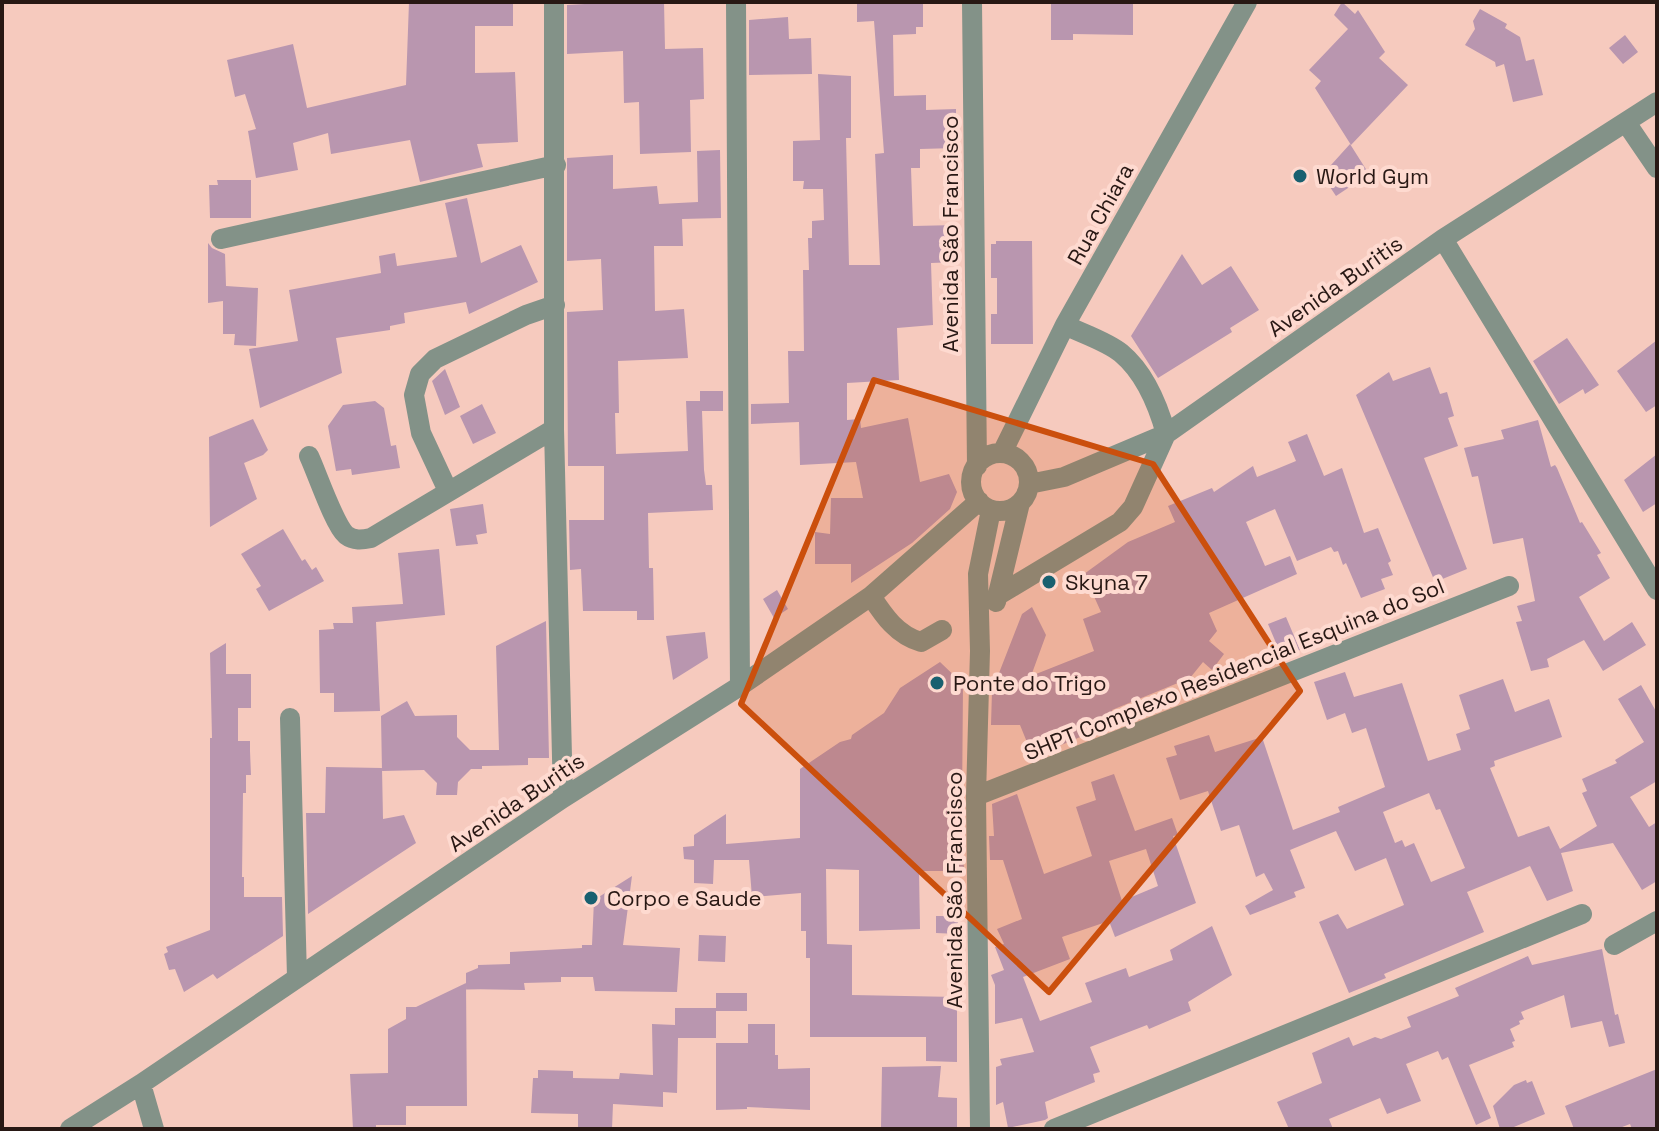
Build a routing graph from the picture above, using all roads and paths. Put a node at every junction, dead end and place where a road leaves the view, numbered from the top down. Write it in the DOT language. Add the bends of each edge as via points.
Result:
graph roads {
  1 [pos="554,2"];
  2 [pos="736,2"];
  3 [pos="972,2"];
  4 [pos="1247,2"];
  5 [pos="1657,102"];
  6 [pos="1627,124"];
  7 [pos="556,165"];
  8 [pos="1657,168"];
  9 [pos="221,239"];
  10 [pos="1443,239"];
  11 [pos="555,305"];
  12 [pos="1065,325"];
  13 [pos="554,429"];
  14 [pos="1166,434"];
  15 [pos="1002,453"];
  16 [pos="309,456"];
  17 [pos="977,466"];
  18 [pos="448,491"];
  19 [pos="1024,494"];
  20 [pos="985,505"];
  21 [pos="1509,586"];
  22 [pos="1657,590"];
  23 [pos="871,596"];
  24 [pos="997,596"];
  25 [pos="942,630"];
  26 [pos="980,651"];
  27 [pos="740,686"];
  28 [pos="290,718"];
  29 [pos="976,796"];
  30 [pos="563,798"];
  31 [pos="1582,914"];
  32 [pos="1657,921"];
  33 [pos="1614,945"];
  34 [pos="297,977"];
  35 [pos="141,1084"];
  36 [pos="70,1129"];
  37 [pos="154,1129"];
  38 [pos="980,1129"];
  39 [pos="1054,1129"];
  1 -- 7 [label="street"];
  2 -- 27 [label="street"];
  3 -- 17 [label="street, Avenida São Francisco"];
  4 -- 12 [label="street, Rua Chiara"];
  5 -- 6 [label="street, Avenida Buritis"];
  6 -- 8 [label="street"];
  6 -- 10 [label="street, Avenida Buritis"];
  7 -- 9 [label="street"];
  7 -- 11 [label="street"];
  10 -- 14 [label="street, Avenida Buritis"];
  10 -- 22 [label="street"];
  11 -- 13 [label="street"];
  11 -- 18 [label="street" via="435,359 420,374 414,395 421,433"];
  12 -- 14 [label="street" via="1120,353 1158,404"];
  12 -- 15 [label="street, Rua Chiara"];
  13 -- 18 [label="street"];
  13 -- 30 [label="street"];
  14 -- 19 [label="street, Avenida Buritis"];
  14 -- 24 [label="street" via="1133,507 1120,522"];
  15 -- 17 [label="street"];
  15 -- 19 [label="street" via="1022,463"];
  16 -- 18 [label="street" via="339,526 360,541"];
  17 -- 20 [label="street" via="971,484"];
  19 -- 20 [label="street" via="1007,510"];
  19 -- 24 [label="street, Avenida São Francisco"];
  20 -- 23 [label="street, Avenida Buritis"];
  20 -- 26 [label="street, Avenida São Francisco" via="978,574"];
  21 -- 29 [label="street, SHPT Complexo Residencial Esquina do Sol"];
  23 -- 25 [label="street" via="886,619 909,638 921,642"];
  23 -- 27 [label="street, Avenida Buritis"];
  24 -- 26 [label="street, Avenida São Francisco"];
  26 -- 29 [label="street, Avenida São Francisco"];
  27 -- 30 [label="street, Avenida Buritis"];
  28 -- 34 [label="street"];
  29 -- 38 [label="street, Avenida São Francisco"];
  30 -- 34 [label="street, Avenida Buritis"];
  31 -- 39 [label="street"];
  32 -- 33 [label="street"];
  34 -- 35 [label="street, Avenida Buritis"];
  35 -- 36 [label="street, Avenida Buritis"];
  35 -- 37 [label="street"];
}
